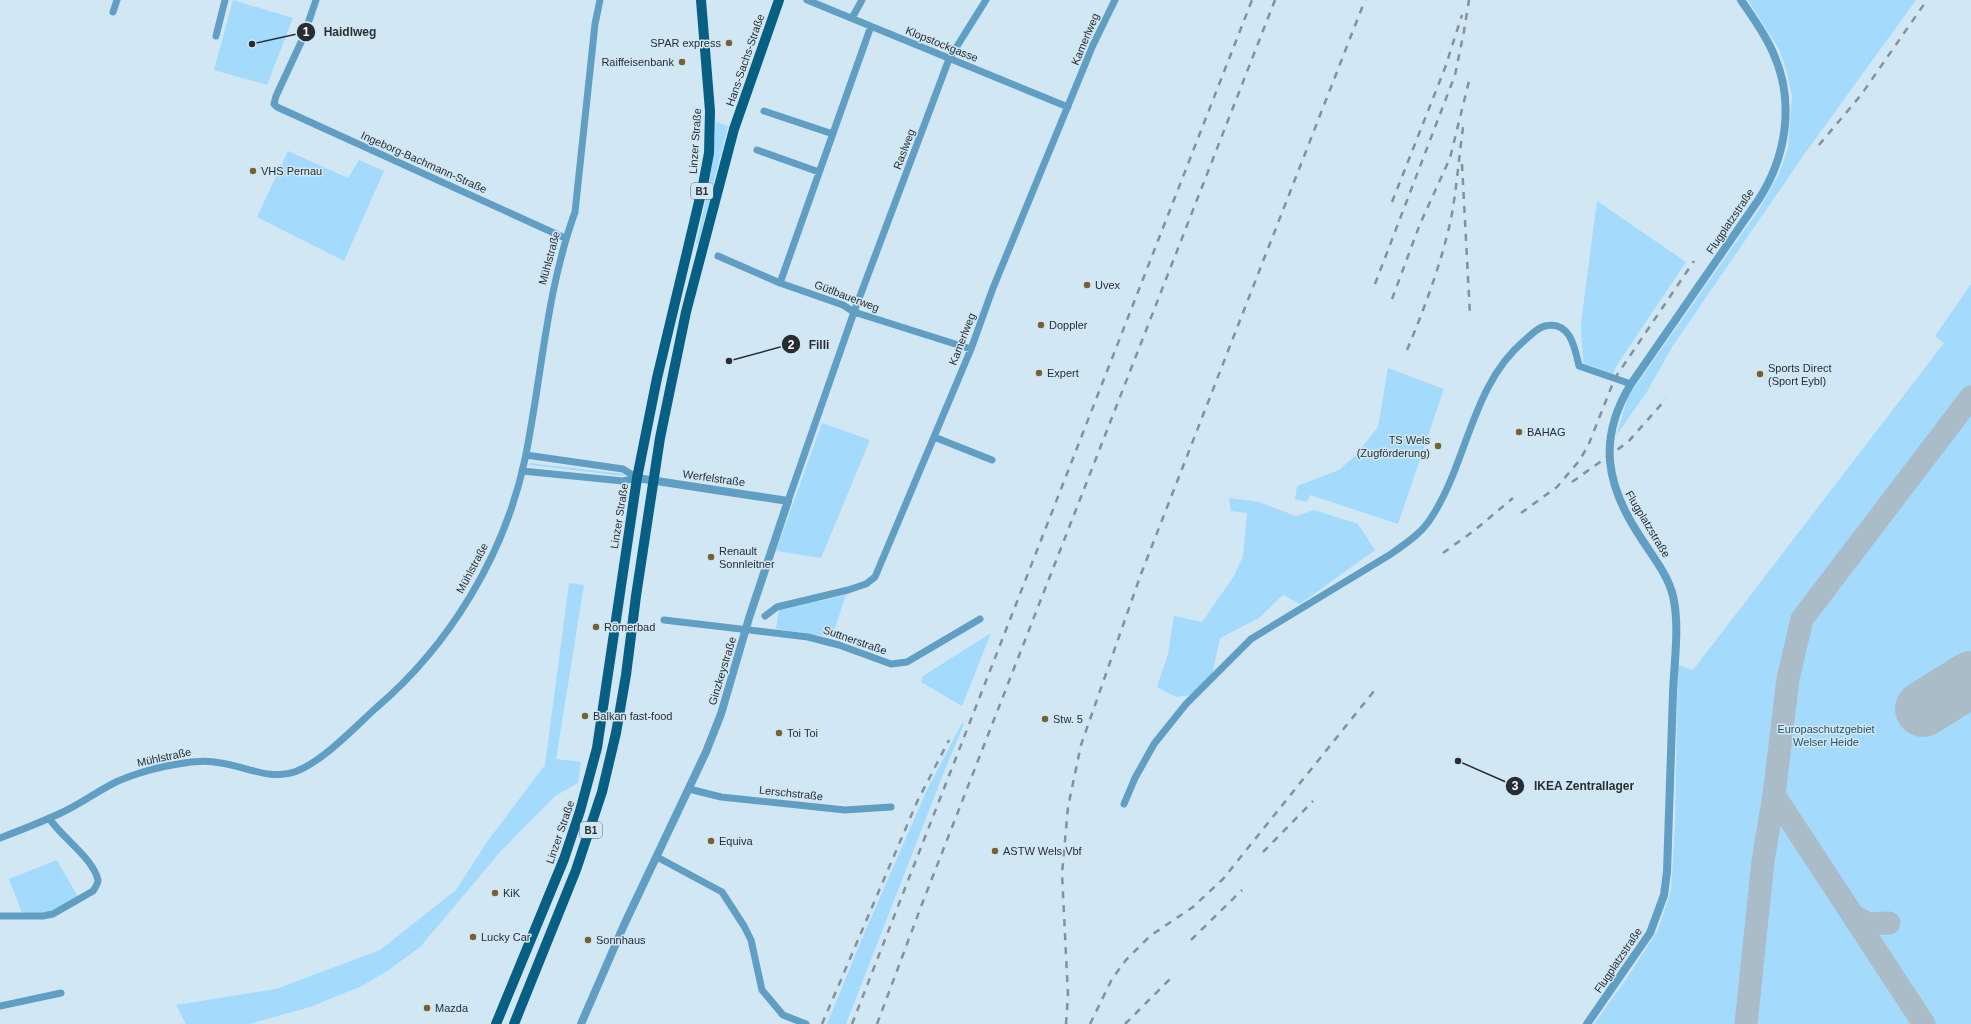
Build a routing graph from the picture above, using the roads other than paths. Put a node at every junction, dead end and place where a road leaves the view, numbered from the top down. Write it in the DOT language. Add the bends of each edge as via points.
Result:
graph roads {
  1 [pos="117,0"];
  2 [pos="225,0"];
  3 [pos="316,0"];
  4 [pos="600,0"];
  5 [pos="701,0"];
  6 [pos="779,0"];
  7 [pos="807,0"];
  8 [pos="862,0"];
  9 [pos="986,0"];
  10 [pos="1115,0"];
  11 [pos="1741,0"];
  12 [pos="113,12"];
  13 [pos="852,18"];
  14 [pos="871,26"];
  15 [pos="216,36"];
  16 [pos="949,59"];
  17 [pos="1068,107"];
  18 [pos="764,111"];
  19 [pos="833,134"];
  20 [pos="757,150"];
  21 [pos="819,172"];
  22 [pos="565,238"];
  23 [pos="718,256"];
  24 [pos="780,283"];
  25 [pos="854,312"];
  26 [pos="971,349"];
  27 [pos="1631,384"];
  28 [pos="934,437"];
  29 [pos="526,455"];
  30 [pos="992,460"];
  31 [pos="522,471"];
  32 [pos="637,478"];
  33 [pos="652,480"];
  34 [pos="788,501"];
  35 [pos="765,616"];
  36 [pos="980,619"];
  37 [pos="664,620"];
  38 [pos="746,630"];
  39 [pos="689,789"];
  40 [pos="1124,804"];
  41 [pos="891,807"];
  42 [pos="49,818"];
  43 [pos="0,838"];
  44 [pos="657,857"];
  45 [pos="0,916"];
  46 [pos="61,993"];
  47 [pos="0,1006"];
  48 [pos="496,1024"];
  49 [pos="514,1024"];
  50 [pos="581,1024"];
  51 [pos="806,1024"];
  52 [pos="1587,1024"];
  1 -- 12 [label="street"];
  2 -- 15 [label="street"];
  3 -- 22 [label="street, Ingeborg-Bachmann-Straße" via="303,38 274,104"];
  4 -- 22 [label="street, Mühlstraße" via="595,24 574,212"];
  5 -- 32 [label="main road, Linzer Straße / B1" via="710,111 708,152 703,185 657,378"];
  6 -- 33 [label="main road, Hans-Sachs-Straße / B1" via="734,129 686,312"];
  7 -- 13 [label="street, Klopstockgasse"];
  8 -- 13 [label="street"];
  9 -- 16 [label="street, Raslweg"];
  10 -- 17 [label="street, Kamerlweg" via="1093,45"];
  11 -- 27 [label="street, Flugplatzstraße" via="1762,30 1781,75 1786,118 1780,156 1762,194"];
  13 -- 14 [label="street, Klopstockgasse"];
  14 -- 16 [label="street, Klopstockgasse"];
  14 -- 19 [label="street"];
  16 -- 17 [label="street, Klopstockgasse"];
  16 -- 25 [label="street, Raslweg"];
  17 -- 26 [label="street, Kamerlweg" via="993,288"];
  18 -- 19 [label="street"];
  19 -- 21 [label="street"];
  20 -- 21 [label="street"];
  21 -- 24 [label="street"];
  22 -- 29 [label="street, Mühlstraße" via="552,289"];
  23 -- 24 [label="street, Gütlbauerweg"];
  24 -- 25 [label="street, Gütlbauerweg" via="842,305"];
  25 -- 26 [label="street, Gütlbauerweg"];
  25 -- 34 [label="street, Ginzkeystraße"];
  26 -- 28 [label="street, Kamerlweg"];
  27 -- 40 [label="street" via="1579,366 1567,332 1560,327 1550,325 1539,328 1502,364 1479,407 1448,489 1431,520 1412,539 1390,554 1251,639 1186,704 1154,744"];
  27 -- 52 [label="street, Flugplatzstraße" via="1611,429 1609,457 1619,500 1639,536 1662,569 1673,597 1675,642 1668,872 1664,895 1650,933"];
  28 -- 30 [label="street"];
  28 -- 35 [label="street, Kamerlweg" via="875,577 866,584 848,590 777,607"];
  29 -- 31 [label="street, Mühlstraße"];
  29 -- 32 [label="street, Werfelstraße" via="623,469"];
  31 -- 32 [label="street, Werfelstraße" via="623,482"];
  31 -- 42 [label="street, Mühlstraße" via="506,524 494,550 446,635 383,703 308,766 294,772 266,775 221,763 180,763 118,781"];
  32 -- 33 [label="street, Werfelstraße"];
  32 -- 48 [label="main road, Linzer Straße / B1" via="597,748 589,779 564,859"];
  33 -- 34 [label="street, Werfelstraße"];
  33 -- 49 [label="main road, B1" via="626,675 602,792 576,870"];
  34 -- 38 [label="street, Ginzkeystraße"];
  36 -- 38 [label="street, Suttnerstraße" via="907,662 891,664 814,638"];
  37 -- 38 [label="street, Suttnerstraße"];
  38 -- 39 [label="street, Ginzkeystraße" via="721,714"];
  39 -- 41 [label="street, Lerschstraße" via="721,797 846,810"];
  39 -- 44 [label="street, Ginzkeystraße"];
  42 -- 43 [label="street, Mühlstraße"];
  42 -- 45 [label="street" via="89,863 98,880 97,886 93,891 53,914"];
  44 -- 50 [label="street, Ginzkeystraße" via="605,966"];
  44 -- 51 [label="street" via="722,892 751,940 762,990 783,1015"];
  46 -- 47 [label="street"];
}
